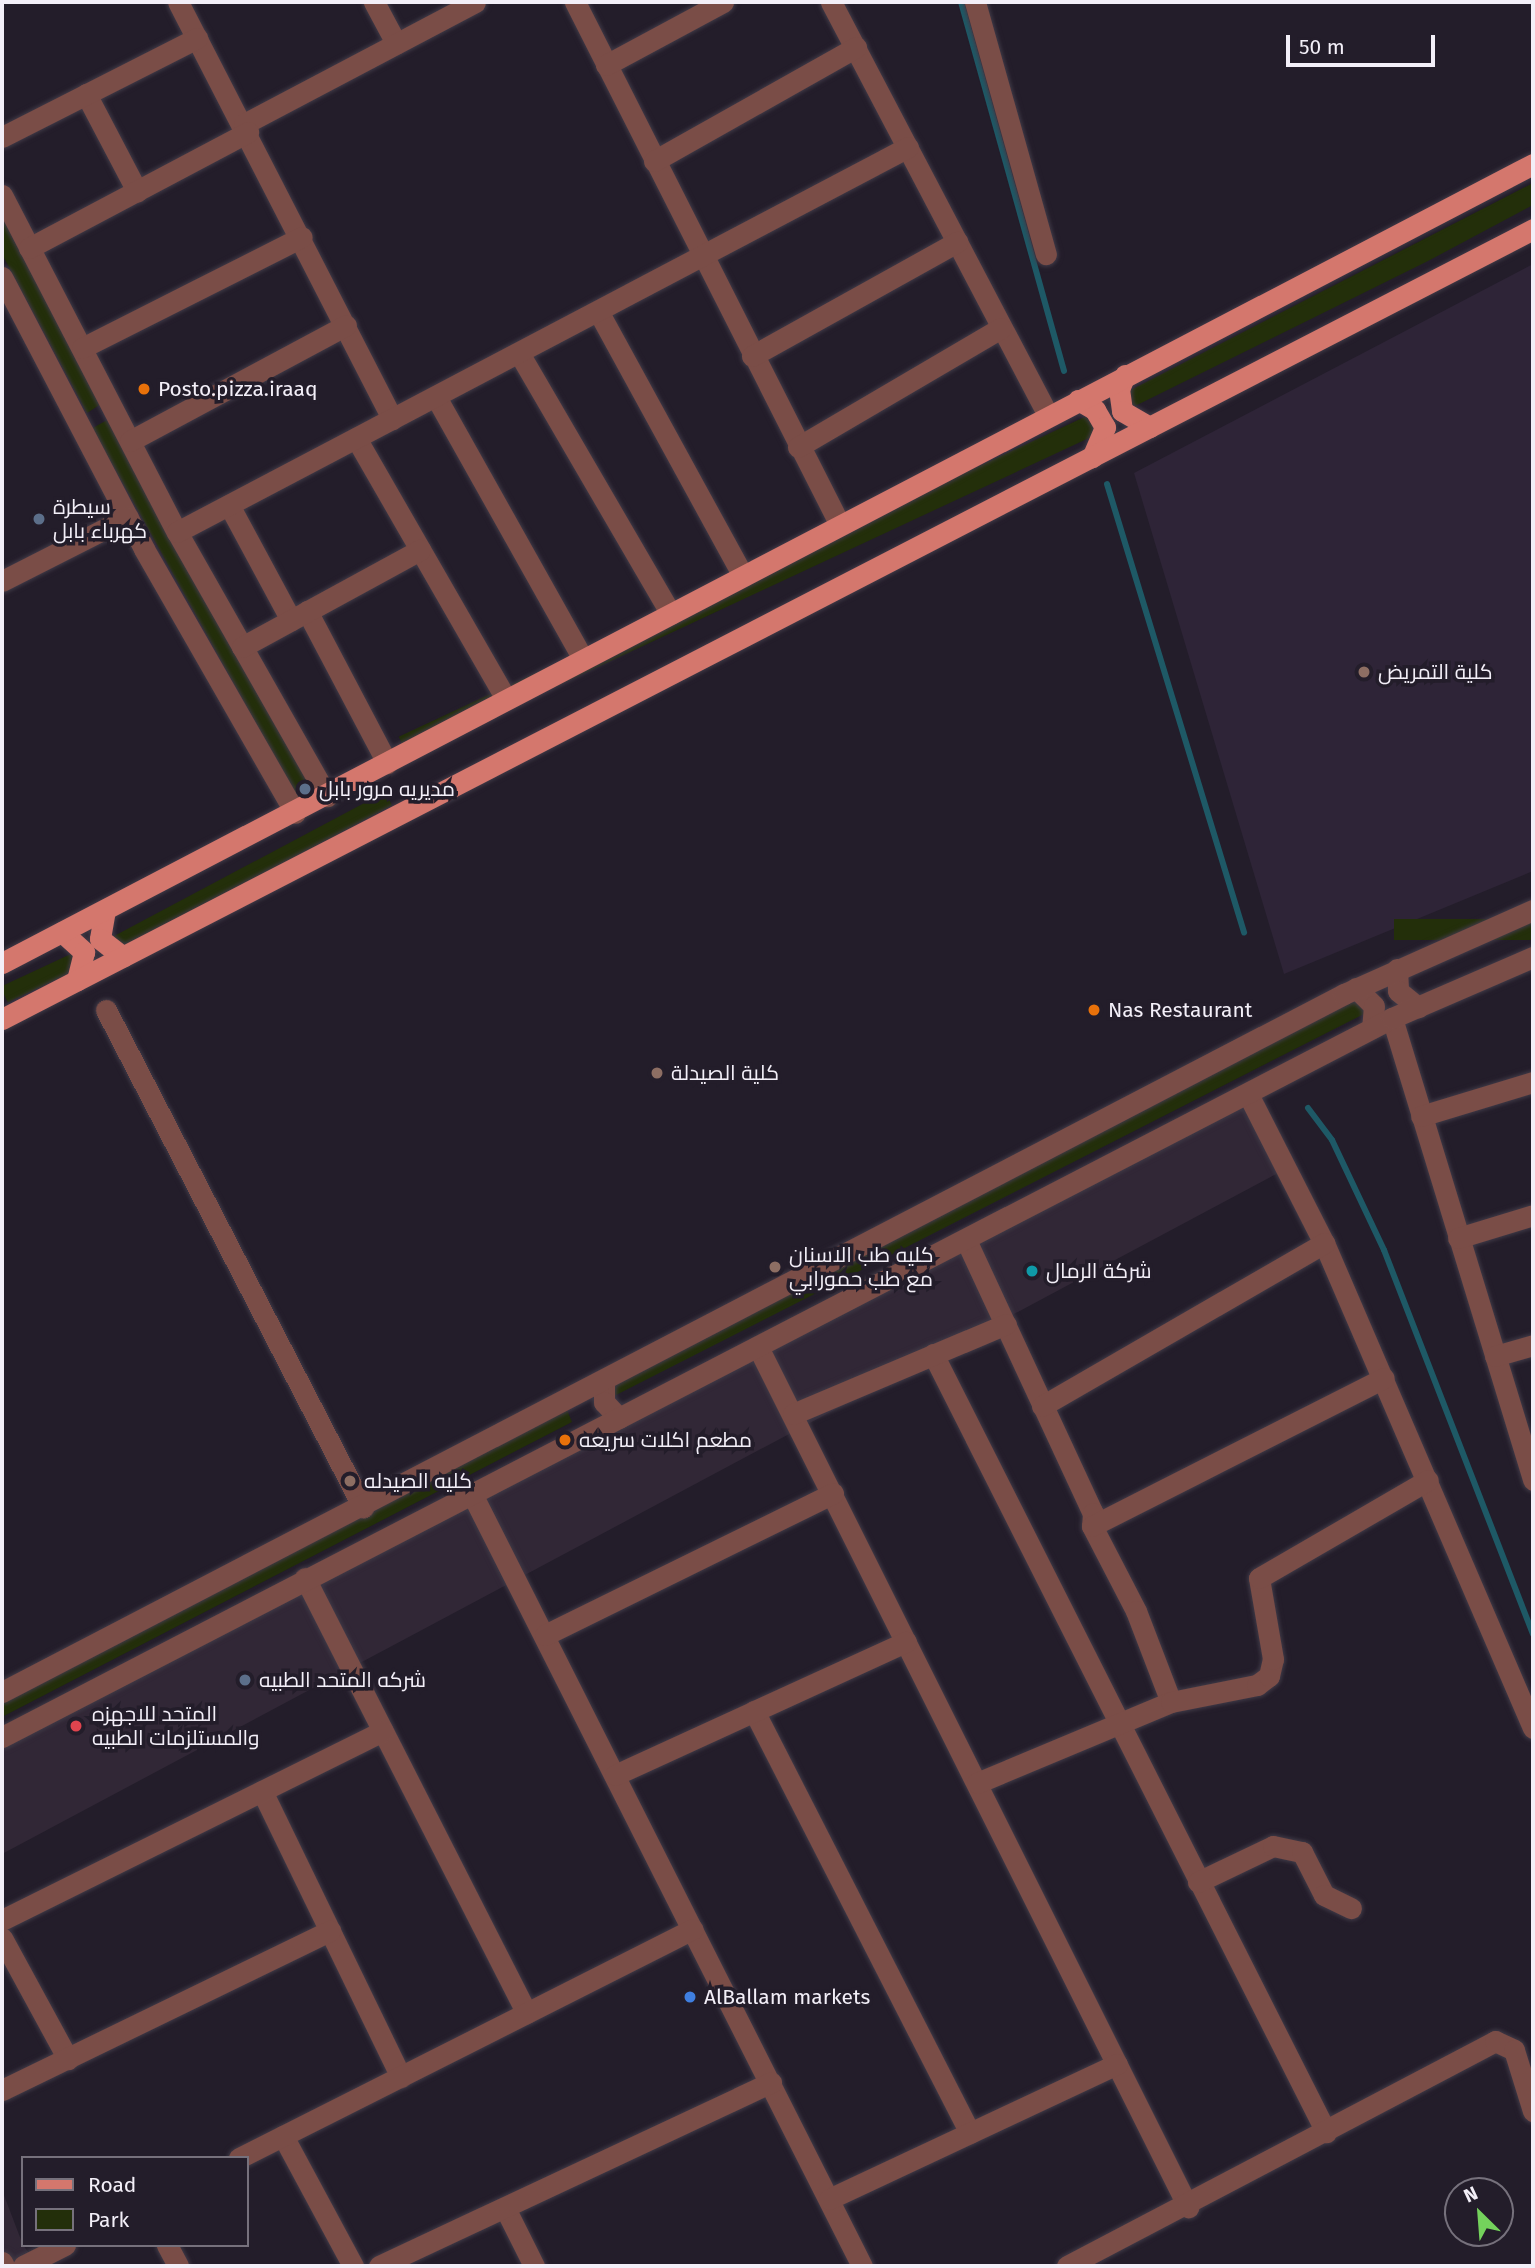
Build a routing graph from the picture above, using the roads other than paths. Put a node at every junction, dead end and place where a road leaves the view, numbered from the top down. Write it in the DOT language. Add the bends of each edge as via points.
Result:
graph roads {
  1 [pos="178,2"];
  2 [pos="374,2"];
  3 [pos="475,2"];
  4 [pos="575,2"];
  5 [pos="723,2"];
  6 [pos="831,2"];
  7 [pos="975,2"];
  8 [pos="197,38"];
  9 [pos="396,43"];
  10 [pos="856,47"];
  11 [pos="606,65"];
  12 [pos="86,94"];
  13 [pos="246,128"];
  14 [pos="2,137"];
  15 [pos="908,147"];
  16 [pos="654,161"];
  17 [pos="1533,164"];
  18 [pos="136,191"];
  19 [pos="2,195"];
  20 [pos="1533,229"];
  21 [pos="302,237"];
  22 [pos="957,242"];
  23 [pos="29,248"];
  24 [pos="1046,254"];
  25 [pos="703,257"];
  26 [pos="2,277"];
  27 [pos="598,312"];
  28 [pos="346,325"];
  29 [pos="1001,328"];
  30 [pos="82,348"];
  31 [pos="519,353"];
  32 [pos="752,356"];
  33 [pos="1125,375"];
  34 [pos="436,397"];
  35 [pos="1078,400"];
  36 [pos="1048,416"];
  37 [pos="392,419"];
  38 [pos="1150,427"];
  39 [pos="356,438"];
  40 [pos="130,442"];
  41 [pos="798,447"];
  42 [pos="1092,457"];
  43 [pos="229,505"];
  44 [pos="128,517"];
  45 [pos="840,525"];
  46 [pos="177,532"];
  47 [pos="420,550"];
  48 [pos="743,576"];
  49 [pos="2,581"];
  50 [pos="671,614"];
  51 [pos="299,616"];
  52 [pos="242,647"];
  53 [pos="583,659"];
  54 [pos="506,699"];
  55 [pos="387,763"];
  56 [pos="327,796"];
  57 [pos="295,813"];
  58 [pos="105,910"];
  59 [pos="1533,910"];
  60 [pos="62,932"];
  61 [pos="123,957"];
  62 [pos="1533,957"];
  63 [pos="2,963"];
  64 [pos="1397,969"];
  65 [pos="77,980"];
  66 [pos="1356,988"];
  67 [pos="1418,1007"];
  68 [pos="106,1010"];
  69 [pos="1392,1018"];
  70 [pos="2,1019"];
  71 [pos="1372,1028"];
  72 [pos="1533,1082"];
  73 [pos="1248,1094"];
  74 [pos="1421,1116"];
  75 [pos="1533,1215"];
  76 [pos="1458,1238"];
  77 [pos="967,1240"];
  78 [pos="1324,1243"];
  79 [pos="1006,1324"];
  80 [pos="1533,1345"];
  81 [pos="758,1348"];
  82 [pos="933,1354"];
  83 [pos="1495,1356"];
  84 [pos="1384,1378"];
  85 [pos="604,1384"];
  86 [pos="567,1403"];
  87 [pos="1042,1406"];
  88 [pos="793,1414"];
  89 [pos="619,1418"];
  90 [pos="580,1437"];
  91 [pos="1428,1480"];
  92 [pos="1533,1480"];
  93 [pos="471,1492"];
  94 [pos="833,1493"];
  95 [pos="363,1507"];
  96 [pos="1092,1526"];
  97 [pos="305,1578"];
  98 [pos="545,1635"];
  99 [pos="906,1642"];
  100 [pos="2,1692"];
  101 [pos="1171,1702"];
  102 [pos="754,1711"];
  103 [pos="1118,1723"];
  104 [pos="1533,1728"];
  105 [pos="383,1731"];
  106 [pos="2,1737"];
  107 [pos="615,1775"];
  108 [pos="976,1783"];
  109 [pos="262,1791"];
  110 [pos="1198,1882"];
  111 [pos="1350,1908"];
  112 [pos="2,1920"];
  113 [pos="693,1929"];
  114 [pos="330,1931"];
  115 [pos="2,1938"];
  116 [pos="527,2013"];
  117 [pos="68,2059"];
  118 [pos="1117,2064"];
  119 [pos="401,2077"];
  120 [pos="771,2082"];
  121 [pos="2,2090"];
  122 [pos="1533,2111"];
  123 [pos="1326,2132"];
  124 [pos="971,2133"];
  125 [pos="283,2136"];
  126 [pos="243,2156"];
  127 [pos="829,2199"];
  128 [pos="1188,2207"];
  129 [pos="505,2208"];
  130 [pos="61,2247"];
  131 [pos="168,2247"];
  132 [pos="23,2266"];
  133 [pos="178,2266"];
  134 [pos="353,2266"];
  135 [pos="379,2266"];
  136 [pos="534,2266"];
  137 [pos="862,2266"];
  138 [pos="1067,2266"];
  1 -- 8 [label="street"];
  2 -- 9 [label="street"];
  3 -- 9 [label="street"];
  4 -- 11 [label="street"];
  5 -- 11 [label="street"];
  6 -- 10 [label="street"];
  7 -- 24 [label="street"];
  8 -- 12 [label="street"];
  8 -- 13 [label="street"];
  9 -- 13 [label="street"];
  10 -- 15 [label="street"];
  10 -- 16 [label="street"];
  11 -- 16 [label="street"];
  12 -- 14 [label="street"];
  12 -- 18 [label="street"];
  13 -- 18 [label="street"];
  13 -- 21 [label="street"];
  15 -- 22 [label="street"];
  15 -- 25 [label="street"];
  16 -- 25 [label="street"];
  17 -- 33 [label="main road"];
  18 -- 23 [label="street"];
  19 -- 23 [label="street"];
  20 -- 38 [label="main road"];
  21 -- 28 [label="street"];
  21 -- 30 [label="street"];
  22 -- 29 [label="street"];
  22 -- 32 [label="street"];
  23 -- 30 [label="street"];
  25 -- 27 [label="street"];
  25 -- 32 [label="street"];
  26 -- 44 [label="street"];
  27 -- 31 [label="street"];
  27 -- 48 [label="street"];
  28 -- 37 [label="street"];
  28 -- 40 [label="street"];
  29 -- 36 [label="street"];
  29 -- 41 [label="street"];
  30 -- 40 [label="street"];
  31 -- 34 [label="street"];
  31 -- 50 [label="street"];
  32 -- 41 [label="street"];
  33 -- 35 [label="main road"];
  33 -- 38 [label="main road" via="1119,389 1122,411"];
  34 -- 37 [label="street"];
  34 -- 53 [label="street"];
  35 -- 36 [label="main road"];
  35 -- 42 [label="main road" via="1104,421"];
  36 -- 45 [label="main road"];
  37 -- 39 [label="street"];
  38 -- 42 [label="main road"];
  39 -- 43 [label="street"];
  39 -- 47 [label="street"];
  40 -- 46 [label="street"];
  41 -- 45 [label="street"];
  42 -- 61 [label="main road"];
  43 -- 46 [label="street"];
  43 -- 51 [label="street"];
  44 -- 49 [label="street"];
  44 -- 57 [label="street"];
  45 -- 48 [label="main road"];
  46 -- 52 [label="street"];
  47 -- 51 [label="street"];
  47 -- 54 [label="street"];
  48 -- 50 [label="main road"];
  50 -- 53 [label="main road"];
  51 -- 52 [label="street"];
  51 -- 55 [label="street"];
  52 -- 56 [label="street"];
  53 -- 54 [label="main road"];
  54 -- 55 [label="main road"];
  55 -- 56 [label="main road"];
  56 -- 57 [label="main road"];
  57 -- 58 [label="main road"];
  58 -- 60 [label="main road"];
  58 -- 61 [label="main road" via="100,939"];
  59 -- 64 [label="street"];
  60 -- 63 [label="main road"];
  60 -- 65 [label="main road" via="84,952"];
  61 -- 65 [label="main road"];
  62 -- 67 [label="street"];
  64 -- 66 [label="street"];
  64 -- 67 [label="street" via="1398,991"];
  65 -- 70 [label="main road"];
  66 -- 71 [label="street" via="1374,1006"];
  66 -- 85 [label="street"];
  67 -- 69 [label="street"];
  68 -- 95 [label="street"];
  69 -- 71 [label="street"];
  69 -- 74 [label="street"];
  71 -- 73 [label="street"];
  72 -- 74 [label="street"];
  73 -- 77 [label="street"];
  73 -- 78 [label="street"];
  74 -- 76 [label="street"];
  75 -- 76 [label="street"];
  76 -- 83 [label="street"];
  77 -- 79 [label="street"];
  77 -- 81 [label="street"];
  78 -- 84 [label="street"];
  78 -- 87 [label="street"];
  79 -- 82 [label="street"];
  79 -- 87 [label="street"];
  80 -- 83 [label="street"];
  81 -- 88 [label="street"];
  81 -- 89 [label="street"];
  82 -- 88 [label="street"];
  82 -- 103 [label="street"];
  83 -- 92 [label="street"];
  84 -- 91 [label="street"];
  84 -- 96 [label="street"];
  85 -- 86 [label="street"];
  85 -- 89 [label="street" via="604,1402"];
  86 -- 90 [label="street" via="581,1418"];
  86 -- 95 [label="street"];
  87 -- 96 [label="street" via="1093,1513"];
  88 -- 94 [label="street"];
  89 -- 90 [label="street"];
  90 -- 93 [label="street"];
  91 -- 101 [label="street" via="1259,1578 1273,1659 1269,1676 1257,1685"];
  91 -- 104 [label="street"];
  93 -- 97 [label="street"];
  93 -- 98 [label="street"];
  94 -- 98 [label="street"];
  94 -- 99 [label="street"];
  95 -- 100 [label="street"];
  96 -- 101 [label="street" via="1136,1611"];
  97 -- 105 [label="street"];
  97 -- 106 [label="street"];
  98 -- 107 [label="street"];
  99 -- 102 [label="street"];
  99 -- 108 [label="street"];
  101 -- 103 [label="street"];
  102 -- 107 [label="street"];
  102 -- 124 [label="street"];
  103 -- 108 [label="street"];
  103 -- 110 [label="street"];
  105 -- 109 [label="street"];
  105 -- 116 [label="street"];
  107 -- 113 [label="street"];
  108 -- 118 [label="street"];
  109 -- 112 [label="street"];
  109 -- 114 [label="street"];
  110 -- 111 [label="street" via="1273,1846 1302,1852 1324,1895"];
  110 -- 123 [label="street"];
  113 -- 116 [label="street"];
  113 -- 120 [label="street"];
  114 -- 117 [label="street"];
  114 -- 119 [label="street"];
  115 -- 117 [label="street"];
  116 -- 119 [label="street"];
  117 -- 121 [label="street"];
  118 -- 124 [label="street"];
  118 -- 128 [label="street"];
  119 -- 125 [label="street"];
  120 -- 127 [label="street"];
  120 -- 129 [label="street"];
  122 -- 123 [label="street" via="1514,2050 1495,2041"];
  123 -- 128 [label="street"];
  124 -- 127 [label="street"];
  125 -- 126 [label="street"];
  125 -- 134 [label="street"];
  127 -- 137 [label="street"];
  128 -- 138 [label="street"];
  129 -- 135 [label="street"];
  129 -- 136 [label="street"];
  130 -- 132 [label="street"];
  131 -- 133 [label="street"];
}
